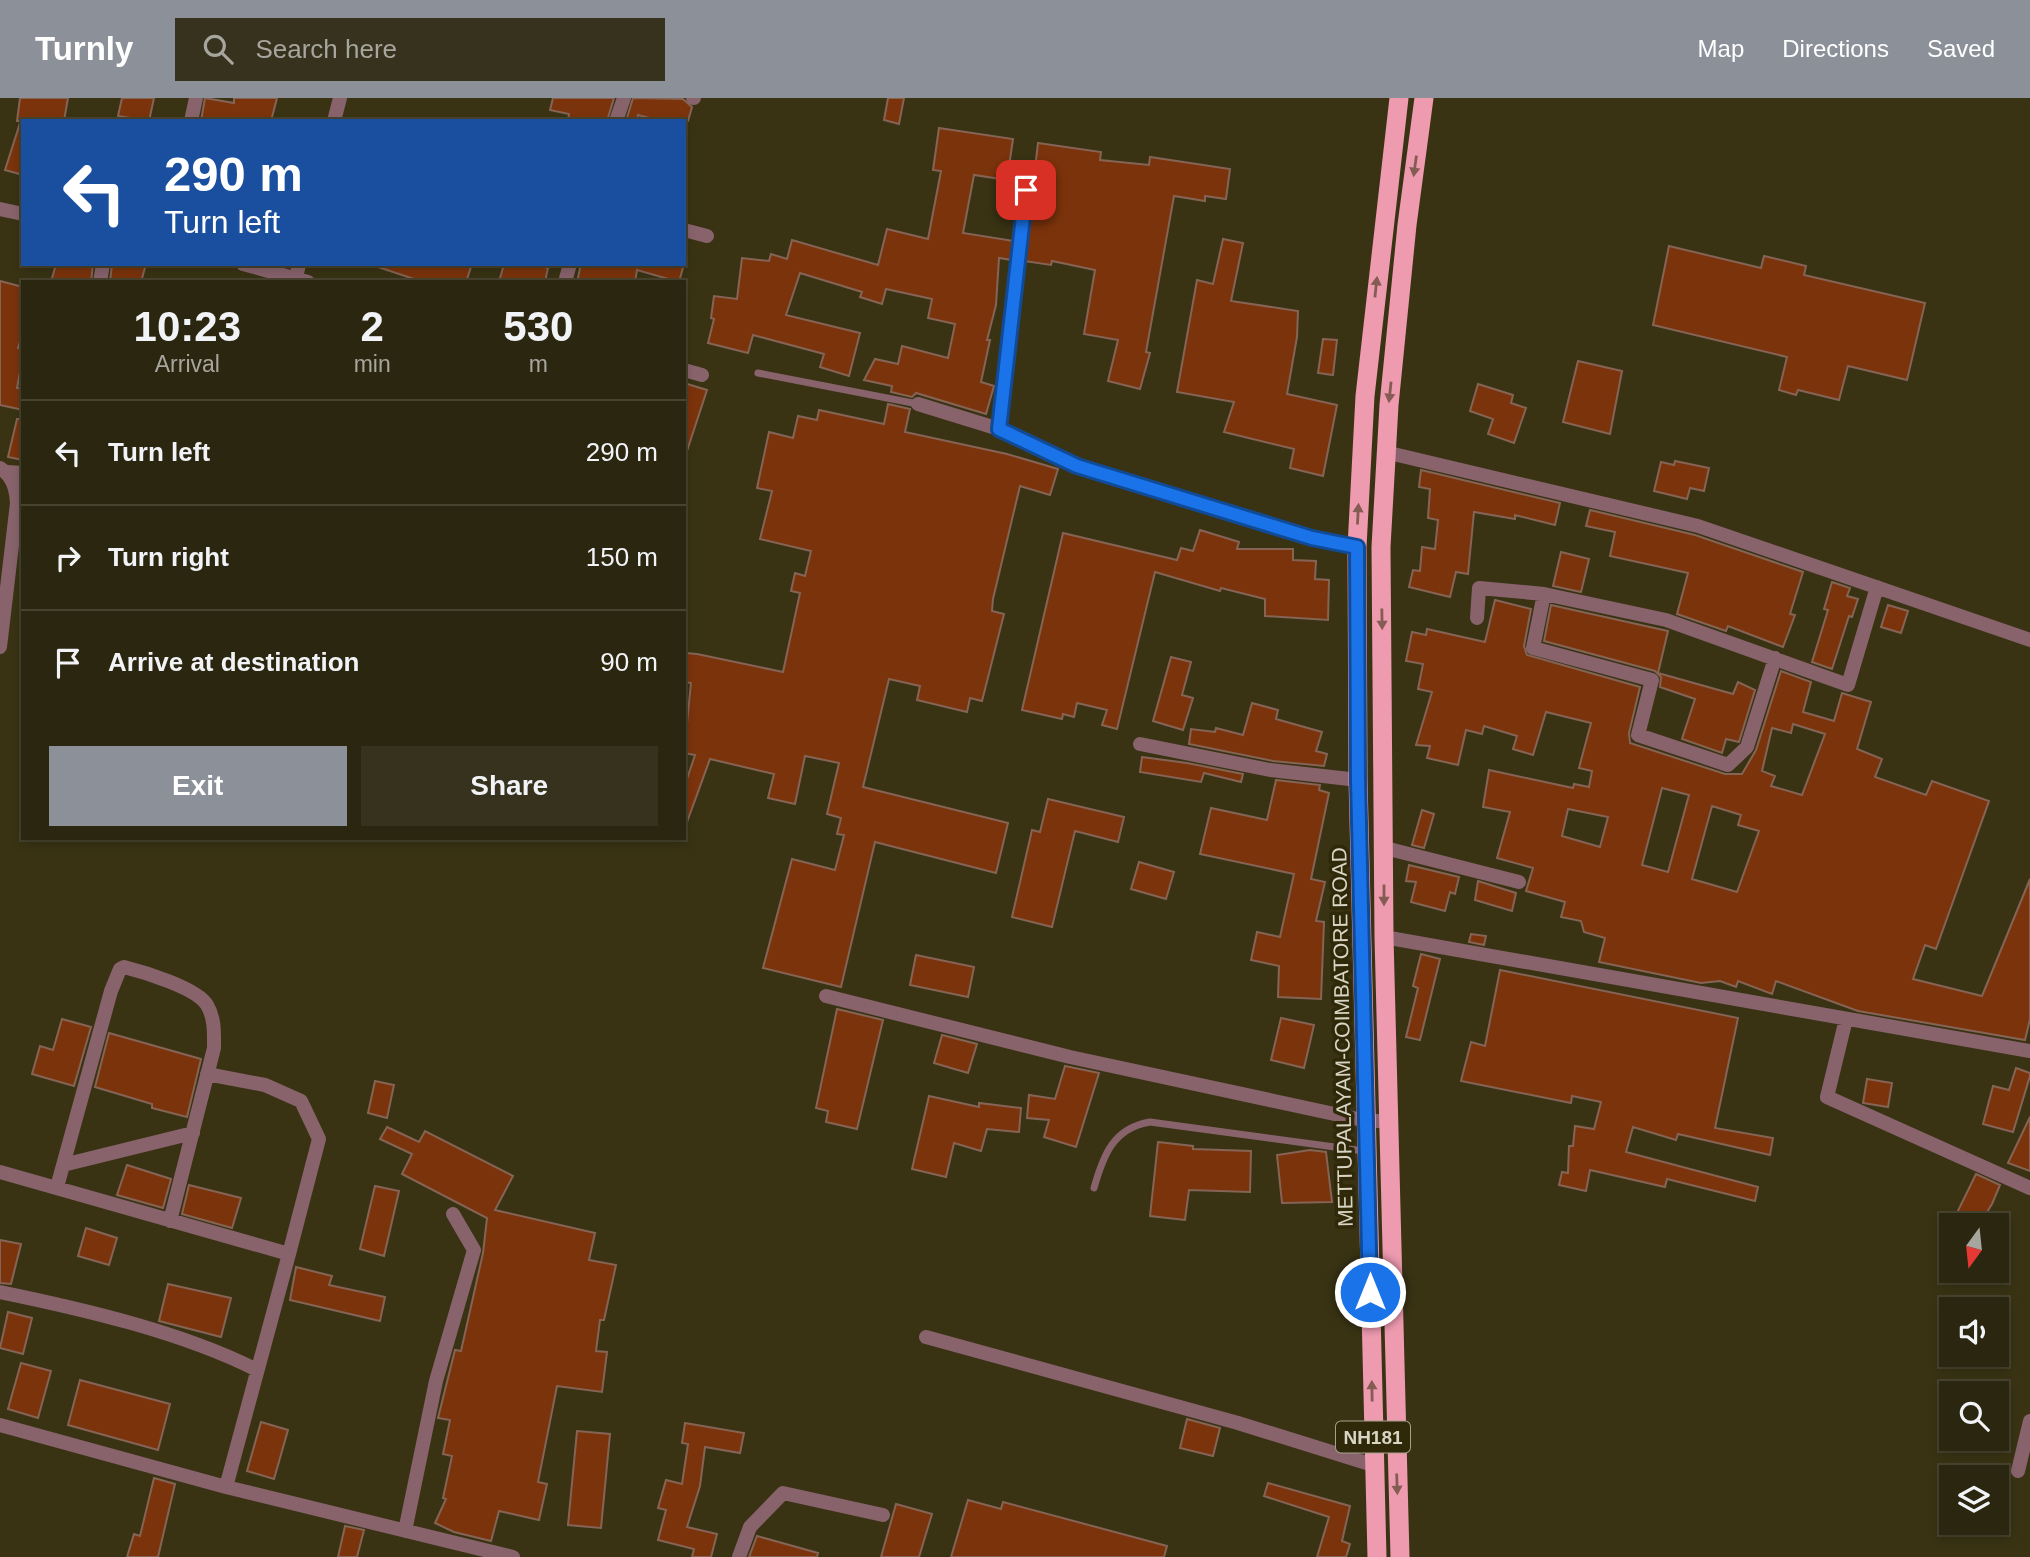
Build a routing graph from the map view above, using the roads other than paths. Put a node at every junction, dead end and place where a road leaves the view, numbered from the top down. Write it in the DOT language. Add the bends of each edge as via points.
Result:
graph roads {
  1 [pos="196,98"];
  2 [pos="340,98"];
  3 [pos="624,98"];
  4 [pos="1399,98"];
  5 [pos="1424,98"];
  6 [pos="191,119"];
  7 [pos="335,119"];
  8 [pos="617,119"];
  9 [pos="1029,166"];
  10 [pos="0,209"];
  11 [pos="21,214"];
  12 [pos="686,231"];
  13 [pos="707,236"];
  14 [pos="254,266"];
  15 [pos="301,275"];
  16 [pos="686,370"];
  17 [pos="758,373"];
  18 [pos="702,374"];
  19 [pos="918,404"];
  20 [pos="999,429"];
  21 [pos="1385,452"];
  22 [pos="4,470"];
  23 [pos="1357,547"];
  24 [pos="1381,547"];
  25 [pos="4,584"];
  26 [pos="1877,587"];
  27 [pos="1544,594"];
  28 [pos="1477,618"];
  29 [pos="2030,640"];
  30 [pos="0,647"];
  31 [pos="1775,658"];
  32 [pos="1140,744"];
  33 [pos="1358,780"];
  34 [pos="1385,848"];
  35 [pos="1519,882"];
  36 [pos="1384,937"];
  37 [pos="826,996"];
  38 [pos="1846,1019"];
  39 [pos="2030,1051"];
  40 [pos="207,1074"];
  41 [pos="1367,1121"];
  42 [pos="1390,1121"];
  43 [pos="193,1133"];
  44 [pos="1368,1152"];
  45 [pos="63,1164"];
  46 [pos="0,1172"];
  47 [pos="57,1187"];
  48 [pos="1094,1188"];
  49 [pos="2030,1188"];
  50 [pos="453,1214"];
  51 [pos="170,1221"];
  52 [pos="289,1254"];
  53 [pos="0,1292"];
  54 [pos="926,1337"];
  55 [pos="257,1370"];
  56 [pos="2030,1421"];
  57 [pos="0,1424"];
  58 [pos="1373,1465"];
  59 [pos="2018,1471"];
  60 [pos="226,1487"];
  61 [pos="883,1515"];
  62 [pos="405,1531"];
  63 [pos="513,1557"];
  64 [pos="739,1557"];
  65 [pos="1377,1557"];
  66 [pos="1400,1557"];
  1 -- 6 [label="street"];
  2 -- 7 [label="street"];
  3 -- 8 [label="street"];
  23 -- 4 [label="highway, METTUPALAYAM-COIMBATORE ROAD / NH181, one-way" via="1366,383"];
  5 -- 21 [label="highway, NH181, one-way"];
  9 -- 20 [label="lane"];
  10 -- 11 [label="street"];
  12 -- 13 [label="street"];
  14 -- 15 [label="street"];
  16 -- 18 [label="street"];
  17 -- 19 [label="lane"];
  19 -- 20 [label="street"];
  20 -- 23 [label="street" via="1077,466 1312,538"];
  21 -- 24 [label="highway, NH181"];
  21 -- 26 [label="street" via="1698,526"];
  22 -- 25 [label="street" via="16,489 17,503"];
  23 -- 24 [label="highway"];
  23 -- 33 [label="highway, METTUPALAYAM-COIMBATORE ROAD / NH181"];
  24 -- 34 [label="highway, NH181, one-way"];
  25 -- 30 [label="street"];
  26 -- 29 [label="street"];
  26 -- 31 [label="street" via="1848,685"];
  27 -- 28 [label="street" via="1479,588"];
  27 -- 31 [label="street" via="1666,621"];
  27 -- 31 [label="street" via="1532,648 1652,680 1638,735 1728,765 1747,747"];
  32 -- 33 [label="street" via="1270,770"];
  33 -- 41 [label="highway, METTUPALAYAM-COIMBATORE ROAD / NH181"];
  34 -- 35 [label="street"];
  34 -- 36 [label="highway, NH181, one-way"];
  36 -- 38 [label="street"];
  36 -- 42 [label="highway, NH181"];
  37 -- 41 [label="street" via="1070,1057"];
  38 -- 39 [label="street"];
  38 -- 49 [label="street" via="1827,1097"];
  40 -- 43 [label="street"];
  40 -- 45 [label="street" via="214,1048 213,1018 206,1003 147,973 120,969"];
  40 -- 52 [label="street" via="265,1085 302,1101 319,1139"];
  41 -- 42 [label="street"];
  41 -- 44 [label="highway, METTUPALAYAM-COIMBATORE ROAD / NH181"];
  42 -- 66 [label="highway, NH181, one-way"];
  43 -- 45 [label="street"];
  43 -- 51 [label="street"];
  44 -- 48 [label="lane" via="1150,1122 1131,1125 1119,1136 1102,1161"];
  58 -- 44 [label="highway, METTUPALAYAM-COIMBATORE ROAD / NH181, one-way"];
  45 -- 47 [label="street"];
  46 -- 47 [label="street"];
  47 -- 51 [label="street"];
  50 -- 62 [label="street" via="474,1250 436,1381"];
  51 -- 52 [label="street"];
  52 -- 55 [label="street"];
  53 -- 55 [label="street" via="219,1350"];
  54 -- 58 [label="street"];
  55 -- 60 [label="street"];
  56 -- 59 [label="street"];
  57 -- 60 [label="street"];
  58 -- 65 [label="highway, METTUPALAYAM-COIMBATORE ROAD / NH181"];
  60 -- 62 [label="street"];
  61 -- 64 [label="street" via="783,1493 750,1527"];
  62 -- 63 [label="street"];
}
